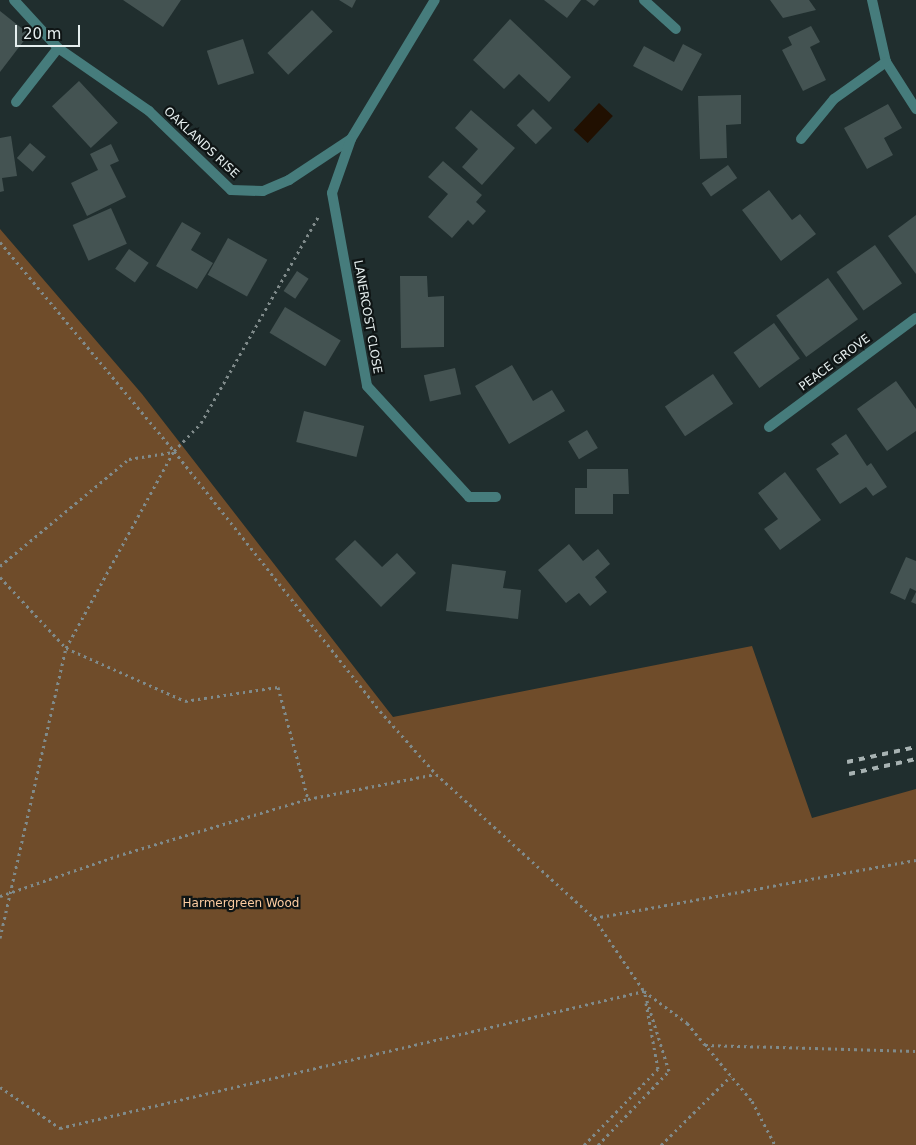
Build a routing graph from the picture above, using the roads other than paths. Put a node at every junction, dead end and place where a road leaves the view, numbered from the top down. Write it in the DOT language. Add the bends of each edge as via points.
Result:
graph roads {
  1 [pos="14,0"];
  2 [pos="435,0"];
  3 [pos="644,0"];
  4 [pos="872,0"];
  5 [pos="676,29"];
  6 [pos="58,48"];
  7 [pos="886,62"];
  8 [pos="16,102"];
  9 [pos="916,109"];
  10 [pos="801,138"];
  11 [pos="351,139"];
  12 [pos="916,318"];
  13 [pos="769,427"];
  14 [pos="496,497"];
  1 -- 6 [label="street, OAKLANDS RISE"];
  2 -- 11 [label="street, OAKLANDS RISE"];
  3 -- 5 [label="street"];
  4 -- 7 [label="street"];
  6 -- 8 [label="street"];
  6 -- 11 [label="street, OAKLANDS RISE" via="149,111 231,190 264,191 289,180"];
  7 -- 9 [label="street"];
  7 -- 10 [label="street" via="834,99"];
  11 -- 14 [label="street, LANERCOST CLOSE" via="332,193 367,386 469,497"];
  12 -- 13 [label="street, PEACE GROVE"];
}
